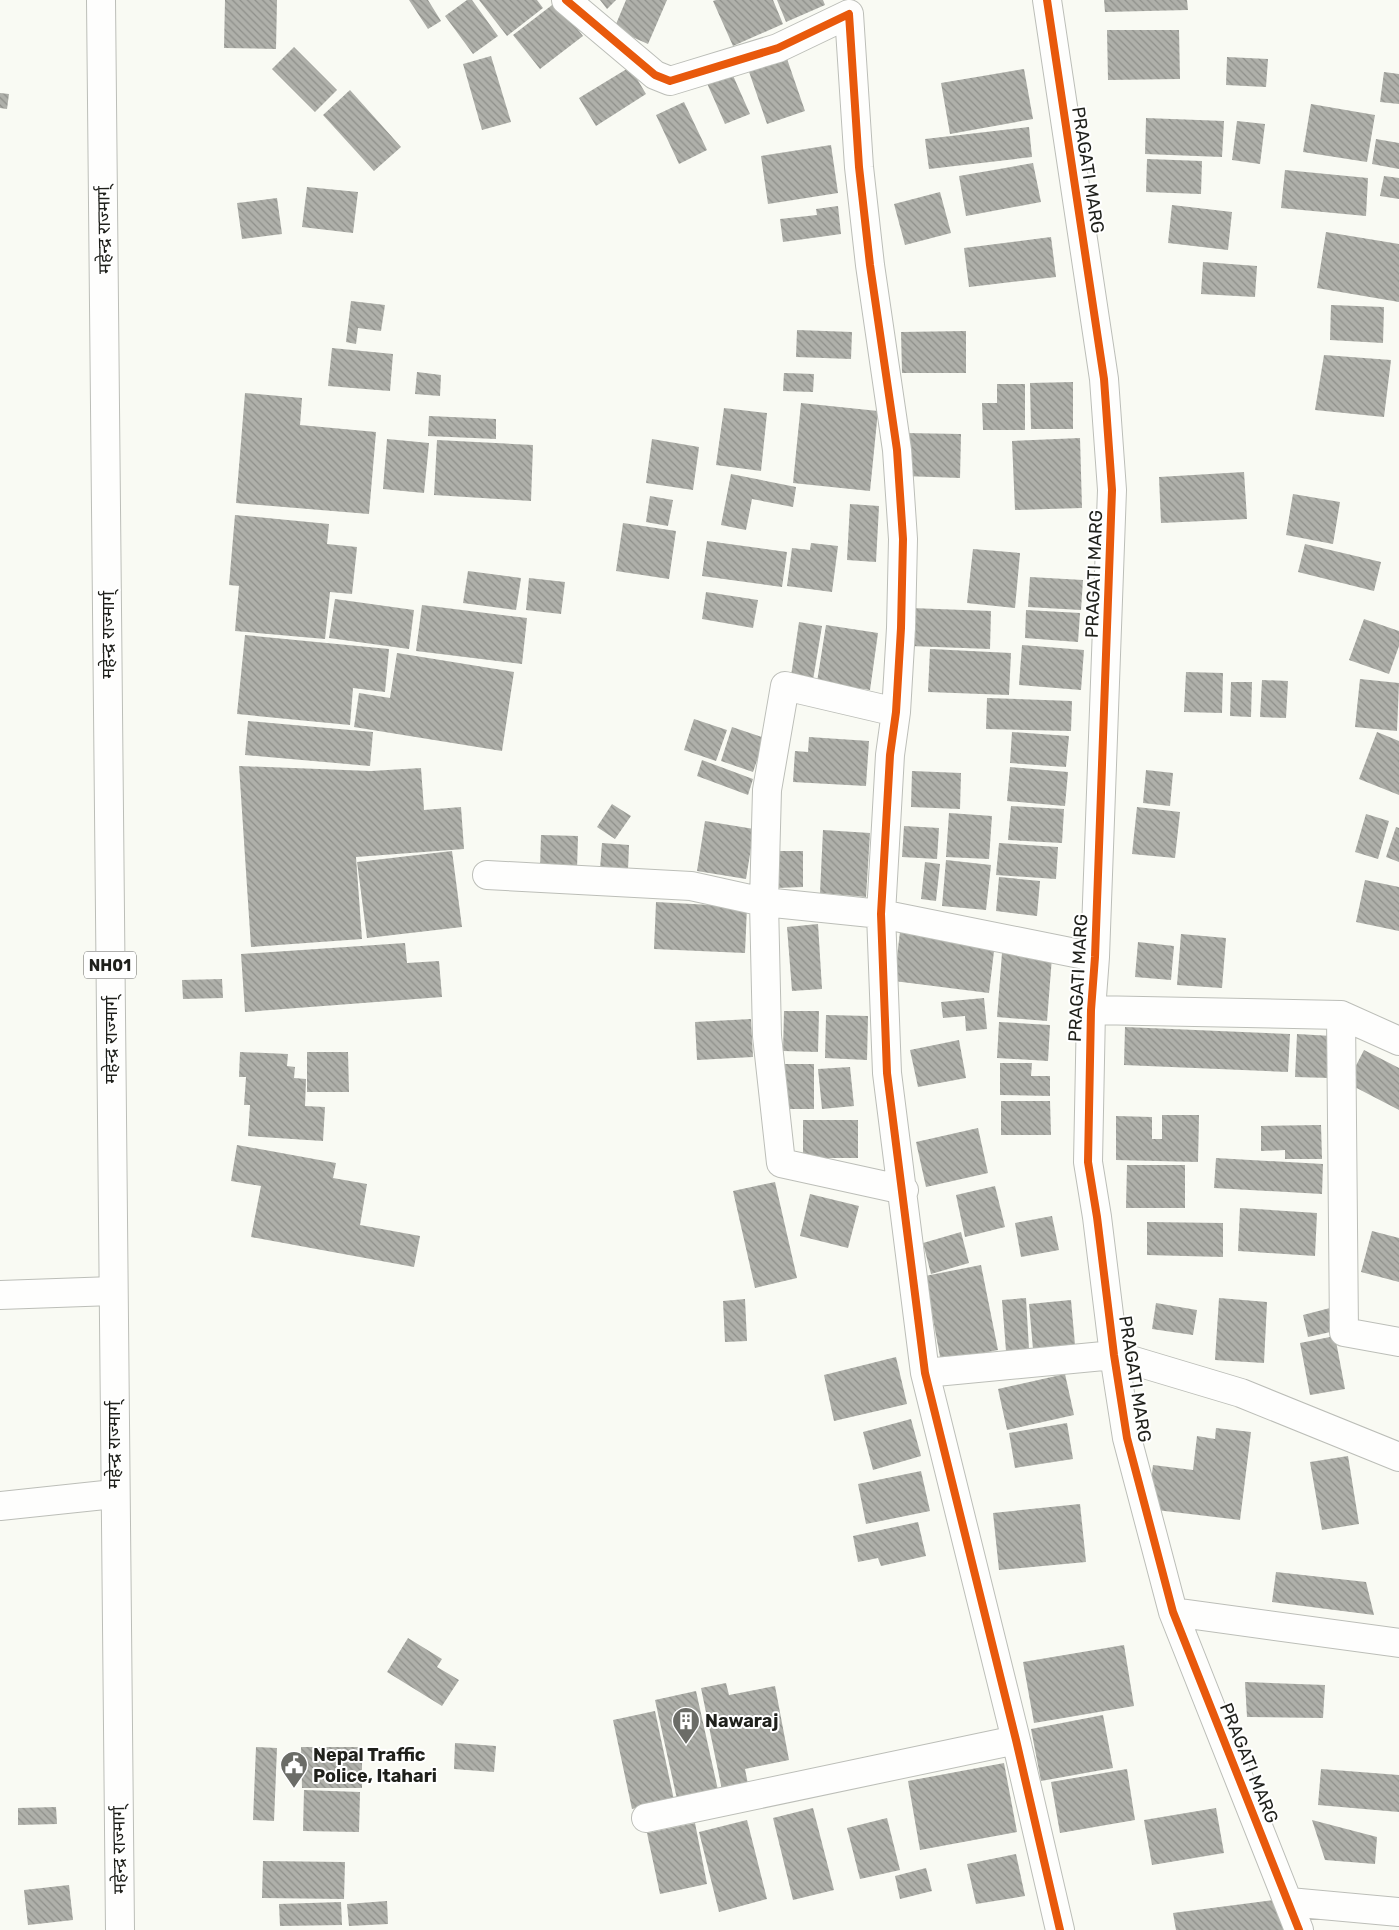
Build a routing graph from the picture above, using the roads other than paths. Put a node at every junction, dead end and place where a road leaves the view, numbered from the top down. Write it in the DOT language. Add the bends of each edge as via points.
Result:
graph roads {
  1 [pos="102,0"];
  2 [pos="566,0"];
  3 [pos="1047,0"];
  4 [pos="847,7"];
  5 [pos="896,712"];
  6 [pos="487,875"];
  7 [pos="764,902"];
  8 [pos="881,914"];
  9 [pos="1095,957"];
  10 [pos="1091,1010"];
  11 [pos="1341,1015"];
  12 [pos="1399,1041"];
  13 [pos="904,1190"];
  14 [pos="113,1291"];
  15 [pos="0,1295"];
  16 [pos="1399,1342"];
  17 [pos="1114,1355"];
  18 [pos="925,1373"];
  19 [pos="1399,1457"];
  20 [pos="114,1494"];
  21 [pos="0,1506"];
  22 [pos="1173,1612"];
  23 [pos="1399,1643"];
  24 [pos="1016,1740"];
  25 [pos="646,1818"];
  26 [pos="1289,1902"];
  27 [pos="1399,1912"];
  28 [pos="120,1930"];
  29 [pos="1060,1930"];
  30 [pos="1299,1930"];
  1 -- 14 [label="main road, महेन्द्र राज्मार्ग् / NH01"];
  2 -- 4 [label="main road" via="655,75 670,81 778,48"];
  3 -- 9 [label="main road, PRAGATI MARG" via="1104,379 1112,490"];
  4 -- 5 [label="main road" via="870,265 897,450 903,539"];
  5 -- 7 [label="main road" via="784,686 767,790"];
  5 -- 8 [label="main road" via="890,756"];
  6 -- 7 [label="main road" via="690,886"];
  7 -- 8 [label="main road"];
  7 -- 13 [label="main road" via="767,1036 781,1163"];
  8 -- 9 [label="main road"];
  8 -- 13 [label="main road" via="887,1073"];
  9 -- 10 [label="main road, PRAGATI MARG"];
  10 -- 11 [label="main road"];
  10 -- 17 [label="main road, PRAGATI MARG" via="1088,1162 1098,1217"];
  11 -- 12 [label="main road"];
  11 -- 16 [label="main road" via="1344,1332"];
  13 -- 18 [label="main road"];
  14 -- 15 [label="main road"];
  14 -- 20 [label="main road, महेन्द्र राज्मार्ग् / NH01"];
  17 -- 18 [label="main road"];
  17 -- 19 [label="main road" via="1241,1393"];
  17 -- 22 [label="main road, PRAGATI MARG" via="1127,1438"];
  18 -- 24 [label="main road"];
  20 -- 21 [label="main road"];
  20 -- 28 [label="main road, महेन्द्र राज्मार्ग् / NH01"];
  22 -- 23 [label="main road"];
  22 -- 26 [label="main road, PRAGATI MARG"];
  24 -- 25 [label="main road"];
  24 -- 29 [label="main road"];
  26 -- 27 [label="main road"];
  26 -- 30 [label="main road, PRAGATI MARG"];
}
